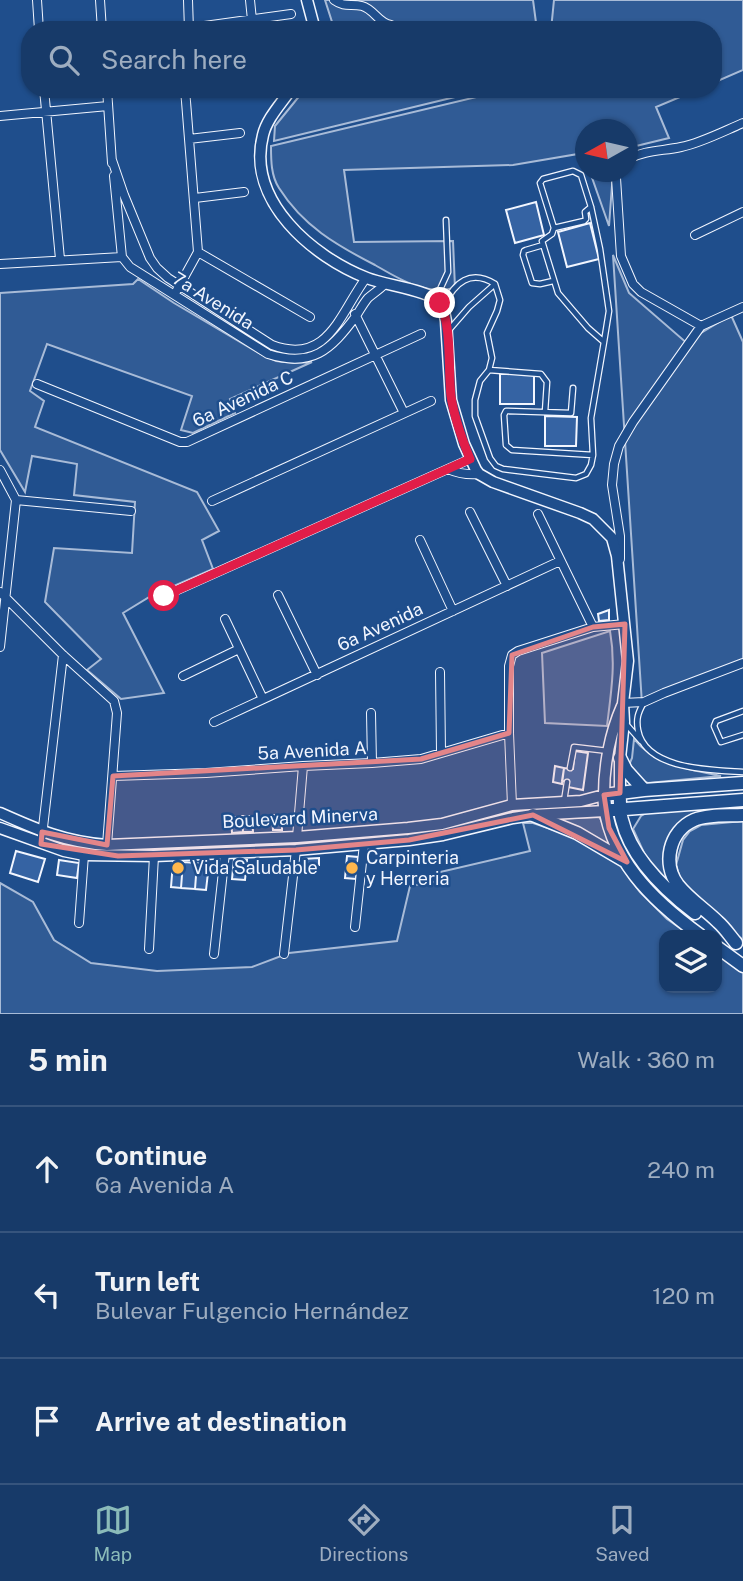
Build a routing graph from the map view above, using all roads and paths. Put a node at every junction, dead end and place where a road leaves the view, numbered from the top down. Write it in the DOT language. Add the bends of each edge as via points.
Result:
graph roads {
  1 [pos="37,0"];
  2 [pos="100,0"];
  3 [pos="188,0"];
  4 [pos="250,0"];
  5 [pos="307,0"];
  6 [pos="334,0"];
  7 [pos="291,14"];
  8 [pos="252,20"];
  9 [pos="38,21"];
  10 [pos="101,21"];
  11 [pos="189,21"];
  12 [pos="245,21"];
  13 [pos="313,21"];
  14 [pos="381,21"];
  15 [pos="45,98"];
  16 [pos="108,98"];
  17 [pos="186,98"];
  18 [pos="285,98"];
  19 [pos="108,106"];
  20 [pos="46,112"];
  21 [pos="0,116"];
  22 [pos="743,123"];
  23 [pos="240,133"];
  24 [pos="189,139"];
  25 [pos="638,154"];
  26 [pos="112,160"];
  27 [pos="616,182"];
  28 [pos="244,192"];
  29 [pos="195,198"];
  30 [pos="591,207"];
  31 [pos="743,212"];
  32 [pos="446,220"];
  33 [pos="554,228"];
  34 [pos="695,234"];
  35 [pos="543,245"];
  36 [pos="198,252"];
  37 [pos="122,257"];
  38 [pos="60,259"];
  39 [pos="0,264"];
  40 [pos="366,278"];
  41 [pos="553,281"];
  42 [pos="386,284"];
  43 [pos="495,284"];
  44 [pos="180,286"];
  45 [pos="174,296"];
  46 [pos="436,299"];
  47 [pos="348,307"];
  48 [pos="743,307"];
  49 [pos="443,309"];
  50 [pos="357,315"];
  51 [pos="310,317"];
  52 [pos="239,324"];
  53 [pos="701,326"];
  54 [pos="448,332"];
  55 [pos="233,333"];
  56 [pos="421,334"];
  57 [pos="604,342"];
  58 [pos="377,355"];
  59 [pos="489,370"];
  60 [pos="37,384"];
  61 [pos="573,388"];
  62 [pos="430,401"];
  63 [pos="545,412"];
  64 [pos="404,413"];
  65 [pos="593,455"];
  66 [pos="470,459"];
  67 [pos="449,469"];
  68 [pos="0,470"];
  69 [pos="479,474"];
  70 [pos="16,500"];
  71 [pos="212,501"];
  72 [pos="131,511"];
  73 [pos="470,512"];
  74 [pos="538,514"];
  75 [pos="420,540"];
  76 [pos="560,561"];
  77 [pos="620,580"];
  78 [pos="507,586"];
  79 [pos="2,594"];
  80 [pos="278,595"];
  81 [pos="164,596"];
  82 [pos="453,611"];
  83 [pos="225,619"];
  84 [pos="625,624"];
  85 [pos="593,627"];
  86 [pos="0,647"];
  87 [pos="239,649"];
  88 [pos="63,655"];
  89 [pos="743,663"];
  90 [pos="440,672"];
  91 [pos="317,675"];
  92 [pos="183,676"];
  93 [pos="263,699"];
  94 [pos="645,702"];
  95 [pos="623,703"];
  96 [pos="743,711"];
  97 [pos="371,713"];
  98 [pos="214,722"];
  99 [pos="624,722"];
  100 [pos="509,733"];
  101 [pos="743,735"];
  102 [pos="641,742"];
  103 [pos="441,752"];
  104 [pos="614,755"];
  105 [pos="372,764"];
  106 [pos="303,766"];
  107 [pos="570,768"];
  108 [pos="743,772"];
  109 [pos="113,776"];
  110 [pos="567,782"];
  111 [pos="743,783"];
  112 [pos="705,786"];
  113 [pos="644,790"];
  114 [pos="620,793"];
  115 [pos="604,795"];
  116 [pos="743,800"];
  117 [pos="564,802"];
  118 [pos="512,806"];
  119 [pos="620,809"];
  120 [pos="605,811"];
  121 [pos="0,813"];
  122 [pos="533,815"];
  123 [pos="743,815"];
  124 [pos="0,828"];
  125 [pos="42,832"];
  126 [pos="297,837"];
  127 [pos="41,844"];
  128 [pos="364,844"];
  129 [pos="107,845"];
  130 [pos="296,850"];
  131 [pos="225,853"];
  132 [pos="84,855"];
  133 [pos="155,856"];
  134 [pos="627,862"];
  135 [pos="79,923"];
  136 [pos="355,928"];
  137 [pos="695,930"];
  138 [pos="740,946"];
  139 [pos="149,948"];
  140 [pos="722,951"];
  141 [pos="214,954"];
  142 [pos="284,954"];
  143 [pos="743,966"];
  1 -- 9 [label="street"];
  2 -- 10 [label="street"];
  3 -- 11 [label="street"];
  4 -- 8 [label="street"];
  5 -- 13 [label="street"];
  6 -- 14 [label="street" via="363,6"];
  7 -- 8 [label="street"];
  8 -- 12 [label="street"];
  15 -- 20 [label="street"];
  16 -- 19 [label="street"];
  17 -- 24 [label="street"];
  18 -- 40 [label="street" via="262,135 266,186 292,228 323,255"];
  19 -- 20 [label="street"];
  19 -- 26 [label="street"];
  20 -- 21 [label="street"];
  20 -- 38 [label="street"];
  22 -- 25 [label="street" via="680,148"];
  23 -- 24 [label="street"];
  24 -- 29 [label="street"];
  26 -- 37 [label="street"];
  26 -- 44 [label="street, 7a Avenida" via="150,258"];
  27 -- 53 [label="street" via="621,256 633,284"];
  28 -- 29 [label="street"];
  29 -- 36 [label="street"];
  30 -- 33 [label="lane" via="584,212 584,221"];
  30 -- 33 [label="lane" via="579,173 543,179 541,189"];
  30 -- 57 [label="lane" via="609,311"];
  31 -- 34 [label="street"];
  32 -- 46 [label="lane" via="448,272"];
  33 -- 35 [label="lane"];
  35 -- 41 [label="lane"];
  35 -- 41 [label="lane" via="523,255 532,283"];
  36 -- 44 [label="street"];
  36 -- 51 [label="street"];
  37 -- 38 [label="street"];
  37 -- 45 [label="street, 7a Avenida"];
  38 -- 39 [label="street"];
  40 -- 42 [label="street"];
  40 -- 47 [label="street, 7a Avenida"];
  41 -- 57 [label="lane" via="558,293"];
  42 -- 46 [label="street"];
  42 -- 50 [label="street, 7a Avenida" via="366,300"];
  43 -- 49 [label="lane" via="486,278 466,279 450,293"];
  43 -- 54 [label="lane"];
  43 -- 59 [label="lane" via="500,300 487,333 492,358"];
  44 -- 45 [label="street"];
  44 -- 52 [label="street, 7a Avenida"];
  45 -- 55 [label="street, 7a Avenida"];
  46 -- 49 [label="street"];
  47 -- 50 [label="street"];
  47 -- 52 [label="street, 7a Avenida" via="323,341 302,350 272,345"];
  48 -- 53 [label="street"];
  49 -- 54 [label="street"];
  50 -- 55 [label="street, 7a Avenida" via="329,348 302,359 268,354"];
  50 -- 58 [label="street"];
  52 -- 55 [label="street"];
  53 -- 77 [label="street" via="619,446 612,485 620,536"];
  54 -- 66 [label="street" via="451,400"];
  56 -- 58 [label="street, 6a Avenida C"];
  57 -- 65 [label="lane" via="591,418"];
  58 -- 60 [label="street, 6a Avenida C" via="187,442"];
  58 -- 64 [label="street"];
  59 -- 63 [label="lane" via="541,374 547,382"];
  59 -- 65 [label="lane" via="480,381 475,416 496,466 576,478 586,474"];
  61 -- 63 [label="lane" via="571,413"];
  62 -- 64 [label="street"];
  63 -- 65 [label="lane" via="506,411 506,445 512,450"];
  64 -- 71 [label="street"];
  66 -- 67 [label="street"];
  66 -- 69 [label="street"];
  67 -- 69 [label="street"];
  67 -- 81 [label="street"];
  68 -- 70 [label="street"];
  69 -- 77 [label="street" via="593,519 612,538"];
  70 -- 72 [label="street"];
  70 -- 79 [label="street"];
  73 -- 78 [label="street"];
  74 -- 76 [label="street"];
  75 -- 82 [label="street"];
  76 -- 78 [label="street, 6a Avenida"];
  76 -- 85 [label="street"];
  77 -- 84 [label="street"];
  78 -- 82 [label="street, 6a Avenida"];
  79 -- 86 [label="street"];
  79 -- 88 [label="street"];
  80 -- 91 [label="street"];
  82 -- 91 [label="street, 6a Avenida"];
  83 -- 87 [label="street"];
  84 -- 85 [label="street"];
  84 -- 95 [label="street" via="628,661"];
  85 -- 100 [label="street" via="512,655"];
  87 -- 92 [label="street"];
  87 -- 93 [label="street"];
  88 -- 109 [label="street" via="114,701"];
  88 -- 125 [label="street"];
  89 -- 94 [label="street"];
  90 -- 103 [label="street"];
  91 -- 93 [label="street, 6a Avenida"];
  93 -- 98 [label="street, 6a Avenida"];
  94 -- 95 [label="street"];
  94 -- 102 [label="lane" via="637,719"];
  95 -- 99 [label="street"];
  95 -- 104 [label="street" via="616,719"];
  96 -- 101 [label="lane" via="716,721 714,726 721,742"];
  97 -- 105 [label="street"];
  99 -- 102 [label="lane"];
  99 -- 104 [label="street"];
  100 -- 103 [label="street, 5a Avenida A"];
  100 -- 118 [label="street"];
  102 -- 108 [label="lane" via="687,767"];
  103 -- 105 [label="street, 5a Avenida A"];
  104 -- 107 [label="lane" via="574,747"];
  104 -- 113 [label="main road"];
  104 -- 114 [label="street"];
  104 -- 115 [label="street"];
  105 -- 106 [label="street, 5a Avenida A"];
  106 -- 109 [label="street, 5a Avenida A"];
  106 -- 126 [label="street"];
  108 -- 112 [label="lane"];
  109 -- 129 [label="street"];
  110 -- 117 [label="lane"];
  111 -- 112 [label="main road"];
  112 -- 113 [label="main road"];
  113 -- 114 [label="main road"];
  114 -- 115 [label="main road"];
  114 -- 119 [label="main road"];
  115 -- 117 [label="street, Boulevard Minerva"];
  115 -- 120 [label="main road"];
  116 -- 119 [label="main road"];
  117 -- 118 [label="street, Boulevard Minerva"];
  118 -- 126 [label="street, Boulevard Minerva" via="442,824"];
  119 -- 120 [label="main road"];
  119 -- 138 [label="main road" via="625,830 649,869 678,900"];
  120 -- 122 [label="street, Boulevard Minerva"];
  120 -- 134 [label="main road"];
  121 -- 125 [label="street, Boulevard Minerva"];
  122 -- 128 [label="street, Boulevard Minerva" via="443,835"];
  122 -- 134 [label="main road" via="577,833"];
  123 -- 138 [label="main road" via="693,821 678,833 670,852 676,881"];
  124 -- 127 [label="street, Boulevard Minerva"];
  125 -- 127 [label="street"];
  125 -- 129 [label="street, Boulevard Minerva"];
  126 -- 129 [label="street, Boulevard Minerva"];
  127 -- 132 [label="street, Boulevard Minerva"];
  128 -- 130 [label="street, Boulevard Minerva"];
  128 -- 136 [label="street"];
  130 -- 131 [label="street, Boulevard Minerva"];
  130 -- 142 [label="street"];
  131 -- 133 [label="street, Boulevard Minerva"];
  131 -- 141 [label="street"];
  132 -- 133 [label="street, Boulevard Minerva"];
  132 -- 135 [label="street"];
  133 -- 139 [label="street"];
  134 -- 137 [label="main road" via="661,904"];
  140 -- 143 [label="main road"];
}
